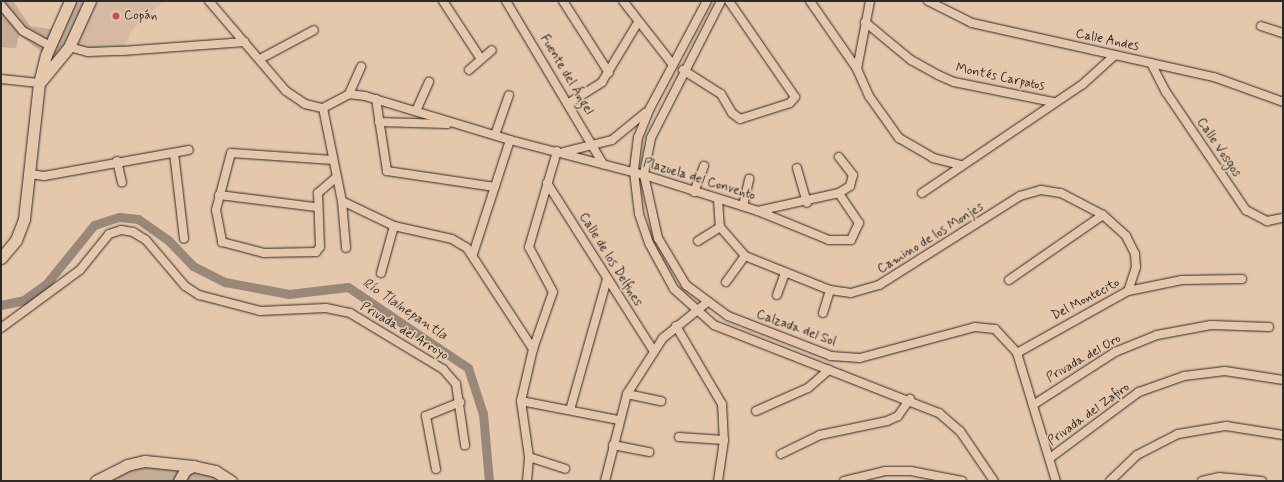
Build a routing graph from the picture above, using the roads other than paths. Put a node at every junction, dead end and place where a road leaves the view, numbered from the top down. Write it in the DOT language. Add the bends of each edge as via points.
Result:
graph roads {
  1 [pos="70,1"];
  2 [pos="90,1"];
  3 [pos="210,1"];
  4 [pos="443,1"];
  5 [pos="506,1"];
  6 [pos="564,1"];
  7 [pos="623,1"];
  8 [pos="707,1"];
  9 [pos="721,1"];
  10 [pos="729,1"];
  11 [pos="810,1"];
  12 [pos="870,1"];
  13 [pos="928,1"];
  14 [pos="1,5"];
  15 [pos="865,22"];
  16 [pos="637,24"];
  17 [pos="1261,26"];
  18 [pos="314,30"];
  19 [pos="1283,33"];
  20 [pos="245,42"];
  21 [pos="50,46"];
  22 [pos="69,48"];
  23 [pos="492,50"];
  24 [pos="1114,56"];
  25 [pos="260,59"];
  26 [pos="481,59"];
  27 [pos="1151,63"];
  28 [pos="673,65"];
  29 [pos="361,67"];
  30 [pos="857,69"];
  31 [pos="469,70"];
  32 [pos="683,70"];
  33 [pos="609,73"];
  34 [pos="1,79"];
  35 [pos="429,82"];
  36 [pos="39,83"];
  37 [pos="349,94"];
  38 [pos="509,95"];
  39 [pos="376,99"];
  40 [pos="1053,102"];
  41 [pos="1283,102"];
  42 [pos="569,103"];
  43 [pos="323,108"];
  44 [pos="650,108"];
  45 [pos="416,111"];
  46 [pos="379,122"];
  47 [pos="458,124"];
  48 [pos="495,135"];
  49 [pos="510,140"];
  50 [pos="594,146"];
  51 [pos="189,150"];
  52 [pos="559,152"];
  53 [pos="174,153"];
  54 [pos="839,157"];
  55 [pos="333,160"];
  56 [pos="117,161"];
  57 [pos="603,164"];
  58 [pos="961,165"];
  59 [pos="704,166"];
  60 [pos="797,168"];
  61 [pos="634,172"];
  62 [pos="30,174"];
  63 [pos="644,175"];
  64 [pos="335,178"];
  65 [pos="749,179"];
  66 [pos="122,182"];
  67 [pos="547,183"];
  68 [pos="495,187"];
  69 [pos="694,192"];
  70 [pos="839,193"];
  71 [pos="922,193"];
  72 [pos="219,194"];
  73 [pos="718,200"];
  74 [pos="342,201"];
  75 [pos="807,203"];
  76 [pos="743,206"];
  77 [pos="316,207"];
  78 [pos="758,211"];
  79 [pos="1103,215"];
  80 [pos="1283,218"];
  81 [pos="394,226"];
  82 [pos="720,227"];
  83 [pos="184,238"];
  84 [pos="698,241"];
  85 [pos="346,248"];
  86 [pos="473,254"];
  87 [pos="745,256"];
  88 [pos="1,258"];
  89 [pos="382,273"];
  90 [pos="785,273"];
  91 [pos="607,279"];
  92 [pos="1242,279"];
  93 [pos="1008,280"];
  94 [pos="726,282"];
  95 [pos="830,290"];
  96 [pos="1128,291"];
  97 [pos="777,295"];
  98 [pos="706,303"];
  99 [pos="695,311"];
  100 [pos="823,313"];
  101 [pos="676,326"];
  102 [pos="1269,327"];
  103 [pos="1,328"];
  104 [pos="534,350"];
  105 [pos="653,350"];
  106 [pos="1017,352"];
  107 [pos="829,370"];
  108 [pos="1283,380"];
  109 [pos="627,394"];
  110 [pos="910,399"];
  111 [pos="521,401"];
  112 [pos="661,401"];
  113 [pos="460,402"];
  114 [pos="1033,404"];
  115 [pos="570,410"];
  116 [pos="756,411"];
  117 [pos="619,420"];
  118 [pos="1283,435"];
  119 [pos="679,437"];
  120 [pos="724,440"];
  121 [pos="466,445"];
  122 [pos="613,445"];
  123 [pos="649,452"];
  124 [pos="781,454"];
  125 [pos="528,457"];
  126 [pos="1050,458"];
  127 [pos="193,466"];
  128 [pos="436,469"];
  129 [pos="565,469"];
  130 [pos="96,481"];
  131 [pos="179,481"];
  132 [pos="231,481"];
  133 [pos="527,481"];
  134 [pos="605,481"];
  135 [pos="718,481"];
  136 [pos="844,481"];
  137 [pos="962,481"];
  138 [pos="992,481"];
  139 [pos="1056,481"];
  140 [pos="1110,481"];
  141 [pos="1202,481"];
  142 [pos="1262,481"];
  1 -- 21 [label="main road"];
  2 -- 22 [label="main road"];
  3 -- 20 [label="street"];
  4 -- 26 [label="street"];
  5 -- 42 [label="street, Fuente del Ángel"];
  6 -- 33 [label="street"];
  7 -- 16 [label="street"];
  8 -- 28 [label="street, Calzada del Sol"];
  9 -- 32 [label="street, Calzada del Sol"];
  10 -- 32 [label="street" via="795,91 795,97 790,103 740,119 732,113 721,94"];
  11 -- 30 [label="street"];
  12 -- 15 [label="street"];
  13 -- 24 [label="street, Calle Andes" via="972,23"];
  14 -- 21 [label="street" via="23,31"];
  15 -- 30 [label="street"];
  15 -- 40 [label="street, Montés Carpatos" via="910,60 954,82"];
  16 -- 28 [label="street"];
  16 -- 33 [label="street"];
  17 -- 19 [label="street"];
  18 -- 25 [label="street"];
  20 -- 22 [label="street" via="122,51 88,52"];
  20 -- 25 [label="street"];
  21 -- 36 [label="main road"];
  22 -- 36 [label="main road"];
  23 -- 26 [label="street"];
  24 -- 27 [label="street, Calle Andes"];
  24 -- 40 [label="street" via="1083,84"];
  25 -- 43 [label="street" via="297,99"];
  26 -- 31 [label="street"];
  27 -- 41 [label="street, Calle Andes" via="1214,77"];
  27 -- 80 [label="street, Calle Vosgos" via="1166,92 1246,210 1267,221"];
  28 -- 44 [label="street, Calzada del Sol"];
  29 -- 37 [label="street"];
  30 -- 58 [label="street" via="868,96 899,138 932,158"];
  32 -- 63 [label="street, Calzada del Sol" via="651,138"];
  33 -- 42 [label="street"];
  34 -- 36 [label="street"];
  35 -- 45 [label="street"];
  36 -- 62 [label="main road"];
  37 -- 39 [label="street"];
  37 -- 43 [label="street"];
  38 -- 48 [label="street"];
  39 -- 45 [label="street"];
  39 -- 46 [label="street"];
  40 -- 58 [label="street"];
  42 -- 50 [label="street, Fuente del Ángel"];
  43 -- 55 [label="street"];
  44 -- 50 [label="street" via="625,131"];
  44 -- 61 [label="street, Calzada del Sol" via="638,137"];
  45 -- 47 [label="street"];
  46 -- 47 [label="street"];
  46 -- 68 [label="street" via="387,171"];
  47 -- 48 [label="street, Plazuela del Convento"];
  48 -- 49 [label="street, Plazuela del Convento"];
  49 -- 52 [label="street, Plazuela del Convento"];
  49 -- 68 [label="street"];
  50 -- 52 [label="street"];
  50 -- 57 [label="street, Fuente del Ángel"];
  51 -- 53 [label="street"];
  52 -- 57 [label="street, Plazuela del Convento"];
  52 -- 67 [label="street"];
  53 -- 56 [label="street"];
  53 -- 83 [label="street"];
  54 -- 70 [label="street" via="853,175 850,186"];
  55 -- 64 [label="street"];
  55 -- 72 [label="street" via="236,151 228,158"];
  56 -- 62 [label="street" via="44,176"];
  56 -- 66 [label="street"];
  57 -- 61 [label="street, Plazuela del Convento"];
  58 -- 71 [label="street"];
  59 -- 69 [label="street"];
  60 -- 75 [label="street"];
  61 -- 63 [label="street, Plazuela del Convento"];
  61 -- 99 [label="street, Calzada del Sol" via="639,214 650,243 674,290"];
  62 -- 88 [label="main road" via="24,219 16,240"];
  63 -- 69 [label="street, Plazuela del Convento"];
  63 -- 98 [label="street, Calzada del Sol" via="658,238 686,285"];
  64 -- 74 [label="street"];
  64 -- 77 [label="street" via="318,193"];
  65 -- 76 [label="street"];
  67 -- 91 [label="street, Calle de los Delfines"];
  67 -- 104 [label="street" via="528,247 553,292"];
  68 -- 86 [label="street"];
  69 -- 73 [label="street, Plazuela del Convento"];
  70 -- 75 [label="street, Plazuela del Convento"];
  70 -- 78 [label="street" via="859,223 856,235 843,242 829,240"];
  72 -- 77 [label="street"];
  72 -- 77 [label="street" via="216,210 222,242 264,253 316,252 320,247"];
  73 -- 76 [label="street, Plazuela del Convento"];
  73 -- 82 [label="street"];
  74 -- 81 [label="street"];
  74 -- 85 [label="street"];
  75 -- 78 [label="street, Plazuela del Convento"];
  76 -- 78 [label="street, Plazuela del Convento"];
  79 -- 93 [label="street"];
  79 -- 95 [label="street, Camino de los Monjes" via="1061,193 1041,190 1020,196 879,285 851,293"];
  79 -- 96 [label="street, Camino de los Monjes" via="1126,236 1134,254 1136,267"];
  81 -- 86 [label="street" via="452,239"];
  81 -- 89 [label="street"];
  82 -- 84 [label="street"];
  82 -- 87 [label="street, Camino de los Monjes"];
  86 -- 104 [label="street"];
  87 -- 90 [label="street, Camino de los Monjes"];
  87 -- 94 [label="street"];
  90 -- 95 [label="street, Camino de los Monjes"];
  90 -- 97 [label="street"];
  91 -- 105 [label="street, Calle de los Delfines"];
  91 -- 115 [label="street"];
  92 -- 96 [label="street, Del Montecito" via="1182,280"];
  95 -- 100 [label="street"];
  96 -- 106 [label="street, Del Montecito"];
  98 -- 99 [label="street"];
  98 -- 106 [label="street, Calzada del Sol" via="728,316 831,356 860,358 975,327 995,329"];
  99 -- 101 [label="street"];
  99 -- 107 [label="street, Calzada del Sol" via="714,325"];
  101 -- 105 [label="street"];
  101 -- 120 [label="street" via="722,404"];
  102 -- 114 [label="street, Privada del Oro" via="1211,326 1157,335 1115,352"];
  103 -- 113 [label="street, Privada del Arroyo" via="80,270 109,234 121,230 146,240 185,286 199,295 260,311 326,308 368,322 451,376"];
  104 -- 111 [label="street"];
  105 -- 109 [label="street"];
  106 -- 114 [label="street, Calzada del Sol"];
  107 -- 110 [label="street, Calzada del Sol"];
  107 -- 116 [label="street" via="808,388"];
  108 -- 126 [label="street, Privada del Zafiro" via="1225,371 1184,376 1139,392"];
  109 -- 112 [label="street"];
  109 -- 117 [label="street"];
  110 -- 124 [label="street" via="898,416 887,421 820,435"];
  110 -- 138 [label="street, Calzada del Sol" via="950,420"];
  111 -- 115 [label="street"];
  111 -- 125 [label="street"];
  113 -- 121 [label="street, Privada del Arroyo"];
  113 -- 128 [label="street" via="426,416"];
  114 -- 126 [label="street, Calzada del Sol"];
  115 -- 117 [label="street"];
  117 -- 122 [label="street"];
  118 -- 140 [label="street" via="1226,426 1178,434 1137,455"];
  119 -- 120 [label="street"];
  120 -- 135 [label="street"];
  122 -- 123 [label="street"];
  122 -- 134 [label="street"];
  125 -- 129 [label="street"];
  125 -- 133 [label="street"];
  126 -- 139 [label="street, Calzada del Sol"];
  127 -- 130 [label="main road" via="145,461 127,465"];
  127 -- 131 [label="main road" via="185,470"];
  127 -- 132 [label="main road" via="215,471"];
  136 -- 137 [label="street" via="885,471 905,471"];
  141 -- 142 [label="street" via="1219,477"];
}
